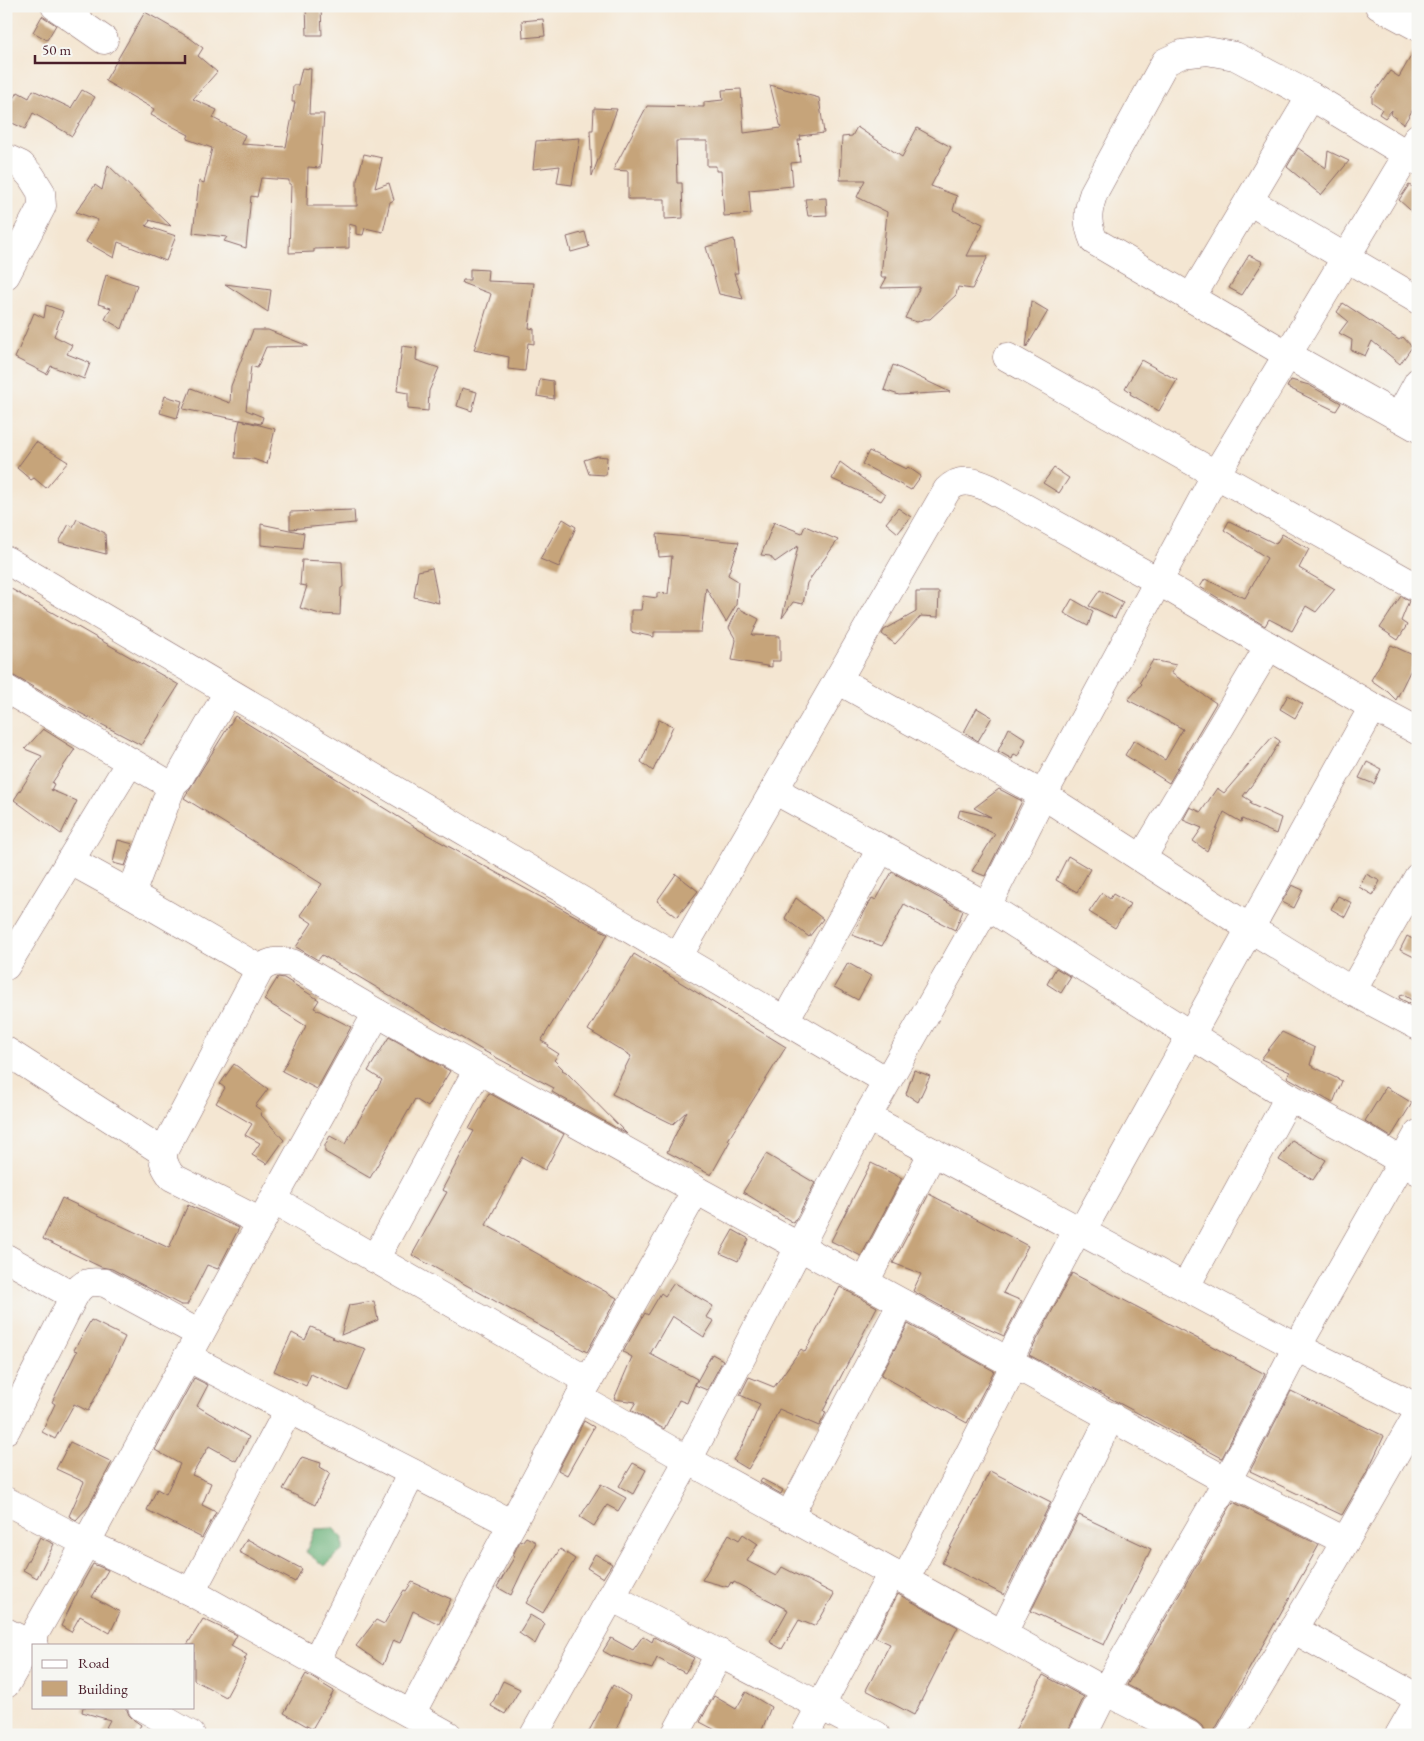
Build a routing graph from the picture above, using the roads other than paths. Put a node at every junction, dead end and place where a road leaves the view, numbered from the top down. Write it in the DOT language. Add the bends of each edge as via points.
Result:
graph roads {
  1 [pos="55,6"];
  2 [pos="1379,6"];
  3 [pos="1418,27"];
  4 [pos="104,40"];
  5 [pos="1311,96"];
  6 [pos="1414,151"];
  7 [pos="6,158"];
  8 [pos="1249,201"];
  9 [pos="1345,258"];
  10 [pos="6,275"];
  11 [pos="1191,298"];
  12 [pos="1418,300"];
  13 [pos="1288,355"];
  14 [pos="1007,357"];
  15 [pos="1418,382"];
  16 [pos="1408,422"];
  17 [pos="1216,474"];
  18 [pos="6,560"];
  19 [pos="1158,582"];
  20 [pos="1418,588"];
  21 [pos="1269,646"];
  22 [pos="838,680"];
  23 [pos="6,689"];
  24 [pos="228,692"];
  25 [pos="1373,707"];
  26 [pos="1418,731"];
  27 [pos="130,762"];
  28 [pos="173,783"];
  29 [pos="774,790"];
  30 [pos="1043,795"];
  31 [pos="881,849"];
  32 [pos="1142,858"];
  33 [pos="71,861"];
  34 [pos="1418,877"];
  35 [pos="131,894"];
  36 [pos="987,906"];
  37 [pos="1251,929"];
  38 [pos="678,957"];
  39 [pos="6,966"];
  40 [pos="260,968"];
  41 [pos="1352,992"];
  42 [pos="377,1013"];
  43 [pos="785,1020"];
  44 [pos="1418,1026"];
  45 [pos="1192,1037"];
  46 [pos="6,1050"];
  47 [pos="478,1069"];
  48 [pos="887,1081"];
  49 [pos="1289,1097"];
  50 [pos="867,1117"];
  51 [pos="1418,1134"];
  52 [pos="163,1152"];
  53 [pos="933,1152"];
  54 [pos="1410,1167"];
  55 [pos="696,1190"];
  56 [pos="267,1211"];
  57 [pos="1080,1230"];
  58 [pos="798,1246"];
  59 [pos="6,1258"];
  60 [pos="375,1259"];
  61 [pos="865,1282"];
  62 [pos="1186,1286"];
  63 [pos="74,1296"];
  64 [pos="902,1303"];
  65 [pos="193,1346"];
  66 [pos="1297,1347"];
  67 [pos="1011,1362"];
  68 [pos="584,1390"];
  69 [pos="1418,1408"];
  70 [pos="289,1410"];
  71 [pos="1418,1414"];
  72 [pos="1111,1416"];
  73 [pos="6,1430"];
  74 [pos="688,1460"];
  75 [pos="412,1473"];
  76 [pos="1227,1481"];
  77 [pos="6,1501"];
  78 [pos="790,1516"];
  79 [pos="512,1524"];
  80 [pos="1345,1541"];
  81 [pos="86,1543"];
  82 [pos="899,1576"];
  83 [pos="191,1592"];
  84 [pos="611,1597"];
  85 [pos="1293,1629"];
  86 [pos="1003,1634"];
  87 [pos="23,1640"];
  88 [pos="720,1654"];
  89 [pos="316,1661"];
  90 [pos="6,1684"];
  91 [pos="1105,1691"];
  92 [pos="1418,1698"];
  93 [pos="1418,1702"];
  94 [pos="821,1706"];
  95 [pos="144,1708"];
  96 [pos="411,1714"];
  97 [pos="191,1735"];
  98 [pos="448,1735"];
  99 [pos="534,1735"];
  100 [pos="675,1735"];
  101 [pos="804,1735"];
  102 [pos="876,1735"];
  103 [pos="1083,1735"];
  104 [pos="1189,1735"];
  105 [pos="1230,1735"];
  106 [pos="1399,1735"];
  1 -- 4 [label="street"];
  2 -- 3 [label="street"];
  5 -- 6 [label="street"];
  5 -- 8 [label="street"];
  5 -- 11 [label="street" via="1234,56 1208,51 1182,54 1166,62 1094,192 1088,209 1088,227 1094,241"];
  6 -- 9 [label="street"];
  7 -- 10 [label="street" via="31,176 41,192 42,206"];
  8 -- 9 [label="street"];
  8 -- 11 [label="street"];
  9 -- 12 [label="street"];
  9 -- 13 [label="street"];
  11 -- 13 [label="street"];
  13 -- 16 [label="street"];
  13 -- 17 [label="street"];
  14 -- 17 [label="street"];
  15 -- 16 [label="street"];
  17 -- 19 [label="street"];
  17 -- 20 [label="street"];
  18 -- 24 [label="street"];
  19 -- 21 [label="street"];
  19 -- 22 [label="street" via="989,488 976,482 953,484"];
  19 -- 30 [label="street"];
  21 -- 25 [label="street"];
  21 -- 32 [label="street"];
  22 -- 29 [label="street"];
  22 -- 30 [label="street"];
  23 -- 27 [label="street"];
  24 -- 28 [label="street" via="180,778"];
  24 -- 38 [label="street"];
  25 -- 26 [label="street"];
  25 -- 37 [label="street"];
  27 -- 28 [label="street"];
  27 -- 33 [label="street"];
  28 -- 35 [label="street"];
  29 -- 31 [label="street"];
  29 -- 38 [label="street"];
  30 -- 32 [label="street"];
  30 -- 36 [label="street"];
  31 -- 36 [label="street"];
  31 -- 43 [label="street"];
  32 -- 37 [label="street"];
  33 -- 35 [label="street"];
  33 -- 39 [label="street"];
  34 -- 41 [label="street"];
  35 -- 40 [label="street"];
  36 -- 45 [label="street"];
  36 -- 48 [label="street"];
  37 -- 41 [label="street"];
  37 -- 45 [label="street"];
  38 -- 43 [label="street"];
  40 -- 42 [label="street" via="278,960 292,963"];
  40 -- 52 [label="street"];
  41 -- 44 [label="street"];
  42 -- 47 [label="street"];
  42 -- 56 [label="street"];
  43 -- 48 [label="street"];
  45 -- 49 [label="street"];
  45 -- 57 [label="street"];
  46 -- 52 [label="street"];
  47 -- 55 [label="street"];
  47 -- 60 [label="street"];
  48 -- 50 [label="street"];
  49 -- 54 [label="street"];
  49 -- 62 [label="street"];
  50 -- 53 [label="street"];
  50 -- 58 [label="street"];
  51 -- 54 [label="street"];
  52 -- 56 [label="street" via="162,1159 172,1177"];
  53 -- 57 [label="street"];
  53 -- 61 [label="street"];
  54 -- 66 [label="street"];
  55 -- 58 [label="street"];
  55 -- 68 [label="street"];
  56 -- 60 [label="street"];
  56 -- 65 [label="street"];
  57 -- 62 [label="street"];
  57 -- 67 [label="street"];
  58 -- 61 [label="street"];
  58 -- 74 [label="street"];
  59 -- 63 [label="street"];
  60 -- 68 [label="street"];
  61 -- 64 [label="street"];
  62 -- 66 [label="street"];
  63 -- 65 [label="street" via="79,1287 90,1281 105,1283"];
  63 -- 73 [label="street"];
  64 -- 67 [label="street"];
  64 -- 78 [label="street"];
  65 -- 70 [label="street"];
  65 -- 81 [label="street"];
  66 -- 69 [label="street"];
  66 -- 76 [label="street"];
  67 -- 72 [label="street"];
  67 -- 82 [label="street"];
  68 -- 74 [label="street"];
  68 -- 79 [label="street"];
  70 -- 75 [label="street"];
  70 -- 83 [label="street"];
  71 -- 80 [label="street"];
  72 -- 76 [label="street"];
  72 -- 86 [label="street"];
  74 -- 78 [label="street"];
  74 -- 84 [label="street"];
  75 -- 79 [label="street"];
  75 -- 89 [label="street"];
  76 -- 80 [label="street"];
  76 -- 91 [label="street"];
  77 -- 81 [label="street"];
  78 -- 82 [label="street"];
  79 -- 96 [label="street"];
  80 -- 85 [label="street"];
  81 -- 83 [label="street"];
  81 -- 87 [label="street"];
  82 -- 86 [label="street"];
  82 -- 94 [label="street"];
  83 -- 89 [label="street"];
  84 -- 88 [label="street"];
  84 -- 99 [label="street"];
  85 -- 92 [label="street"];
  85 -- 105 [label="street"];
  86 -- 91 [label="street"];
  87 -- 90 [label="street"];
  88 -- 94 [label="street"];
  88 -- 100 [label="street"];
  89 -- 96 [label="street"];
  91 -- 103 [label="street"];
  91 -- 104 [label="street"];
  93 -- 106 [label="street"];
  94 -- 101 [label="street"];
  94 -- 102 [label="street"];
  95 -- 97 [label="street"];
  96 -- 98 [label="street"];
}
